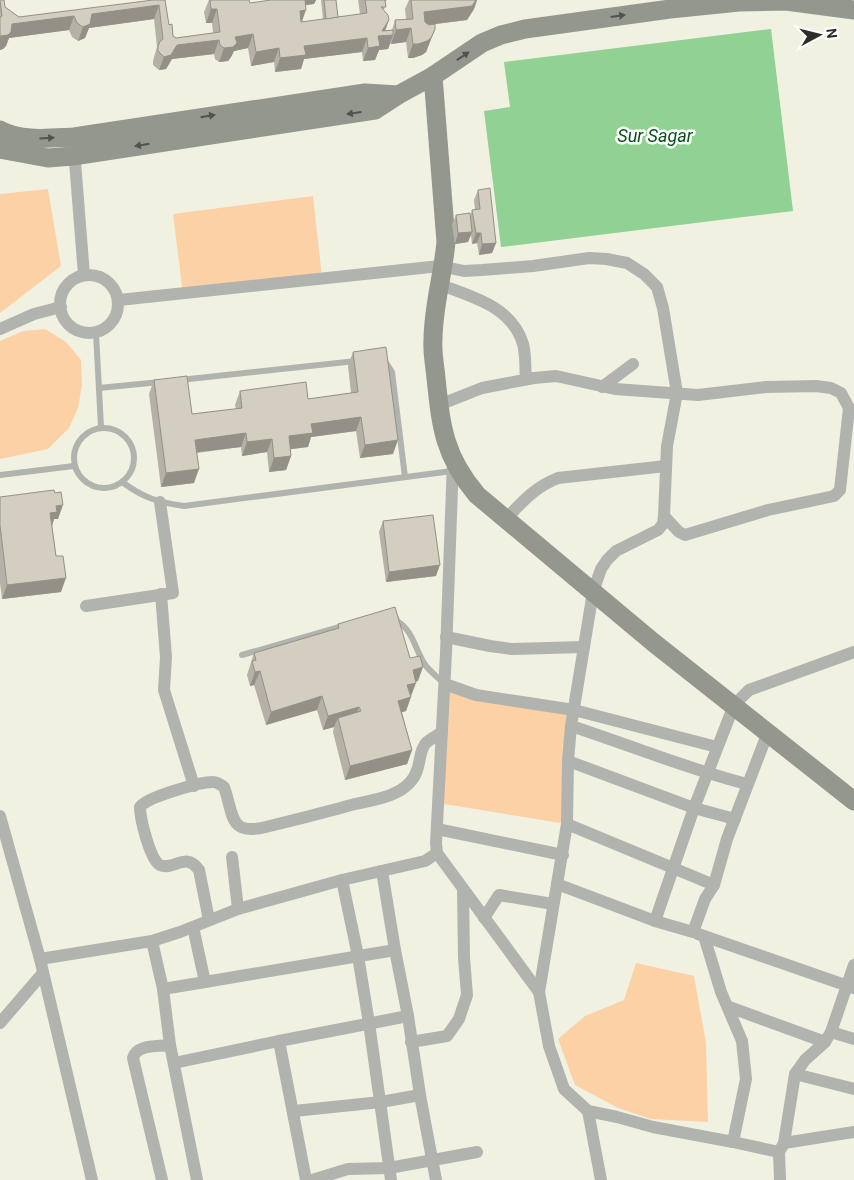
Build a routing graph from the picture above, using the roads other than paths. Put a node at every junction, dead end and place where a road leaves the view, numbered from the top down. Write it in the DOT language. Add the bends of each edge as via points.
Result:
graph roads {
  1 [pos="670,4"];
  2 [pos="854,10"];
  3 [pos="433,76"];
  4 [pos="398,95"];
  5 [pos="0,130"];
  6 [pos="74,137"];
  7 [pos="0,149"];
  8 [pos="73,156"];
  9 [pos="444,266"];
  10 [pos="84,275"];
  11 [pos="441,285"];
  12 [pos="119,300"];
  13 [pos="61,306"];
  14 [pos="0,330"];
  15 [pos="96,333"];
  16 [pos="380,358"];
  17 [pos="361,360"];
  18 [pos="633,364"];
  19 [pos="526,379"];
  20 [pos="176,380"];
  21 [pos="167,381"];
  22 [pos="99,388"];
  23 [pos="602,388"];
  24 [pos="677,393"];
  25 [pos="439,405"];
  26 [pos="851,410"];
  27 [pos="101,427"];
  28 [pos="74,466"];
  29 [pos="452,466"];
  30 [pos="666,466"];
  31 [pos="0,475"];
  32 [pos="405,477"];
  33 [pos="122,482"];
  34 [pos="160,502"];
  35 [pos="664,516"];
  36 [pos="506,519"];
  37 [pos="593,592"];
  38 [pos="161,594"];
  39 [pos="86,606"];
  40 [pos="395,612"];
  41 [pos="347,625"];
  42 [pos="446,637"];
  43 [pos="584,647"];
  44 [pos="854,652"];
  45 [pos="242,655"];
  46 [pos="444,684"];
  47 [pos="734,705"];
  48 [pos="574,710"];
  49 [pos="571,726"];
  50 [pos="442,732"];
  51 [pos="768,732"];
  52 [pos="717,747"];
  53 [pos="568,761"];
  54 [pos="707,774"];
  55 [pos="747,784"];
  56 [pos="194,786"];
  57 [pos="854,801"];
  58 [pos="694,808"];
  59 [pos="0,816"];
  60 [pos="736,819"];
  61 [pos="567,824"];
  62 [pos="436,829"];
  63 [pos="437,853"];
  64 [pos="563,855"];
  65 [pos="232,857"];
  66 [pos="673,869"];
  67 [pos="382,871"];
  68 [pos="342,880"];
  69 [pos="557,884"];
  70 [pos="714,885"];
  71 [pos="464,890"];
  72 [pos="554,904"];
  73 [pos="238,909"];
  74 [pos="484,918"];
  75 [pos="209,920"];
  76 [pos="655,921"];
  77 [pos="193,927"];
  78 [pos="699,934"];
  79 [pos="152,941"];
  80 [pos="395,950"];
  81 [pos="358,956"];
  82 [pos="40,959"];
  83 [pos="854,965"];
  84 [pos="43,973"];
  85 [pos="206,982"];
  86 [pos="851,987"];
  87 [pos="163,989"];
  88 [pos="539,992"];
  89 [pos="729,1007"];
  90 [pos="408,1016"];
  91 [pos="0,1023"];
  92 [pos="369,1023"];
  93 [pos="828,1037"];
  94 [pos="854,1039"];
  95 [pos="279,1041"];
  96 [pos="411,1042"];
  97 [pos="170,1045"];
  98 [pos="174,1063"];
  99 [pos="796,1074"];
  100 [pos="854,1089"];
  101 [pos="420,1095"];
  102 [pos="381,1102"];
  103 [pos="588,1111"];
  104 [pos="294,1112"];
  105 [pos="854,1132"];
  106 [pos="732,1142"];
  107 [pos="781,1147"];
  108 [pos="477,1152"];
  109 [pos="432,1160"];
  110 [pos="390,1174"];
  111 [pos="92,1180"];
  112 [pos="162,1180"];
  113 [pos="197,1180"];
  114 [pos="306,1180"];
  115 [pos="312,1180"];
  116 [pos="436,1180"];
  117 [pos="601,1180"];
  118 [pos="780,1180"];
  1 -- 2 [label="street" via="786,1"];
  3 -- 1 [label="street, one-way" via="482,43 501,35"];
  3 -- 4 [label="street"];
  3 -- 9 [label="street" via="446,242"];
  6 -- 4 [label="street, one-way" via="364,93"];
  4 -- 8 [label="street, one-way" via="375,110"];
  5 -- 6 [label="street, one-way" via="37,139"];
  6 -- 8 [label="street"];
  7 -- 8 [label="street" via="48,158"];
  8 -- 10 [label="street"];
  9 -- 11 [label="street"];
  9 -- 12 [label="street"];
  9 -- 24 [label="street" via="464,271 589,258 626,263 644,274 657,288"];
  10 -- 12 [label="street" via="104,278 113,286"];
  10 -- 13 [label="street" via="74,279 63,292"];
  11 -- 19 [label="street" via="485,302 510,321 523,345"];
  11 -- 25 [label="street" via="433,341"];
  12 -- 15 [label="street" via="113,323"];
  13 -- 14 [label="street"];
  13 -- 15 [label="street" via="63,317 70,326 81,333"];
  15 -- 22 [label="lane"];
  16 -- 32 [label="lane" via="392,372"];
  17 -- 20 [label="lane"];
  18 -- 23 [label="street"];
  19 -- 23 [label="street" via="556,376"];
  19 -- 25 [label="street" via="482,388"];
  21 -- 22 [label="lane"];
  22 -- 27 [label="lane"];
  23 -- 24 [label="street"];
  24 -- 26 [label="street" via="698,395 766,387 816,386 841,393"];
  24 -- 30 [label="street"];
  25 -- 29 [label="street"];
  26 -- 35 [label="street" via="840,490 834,496 768,510 685,534"];
  27 -- 28 [label="lane" via="82,436 73,456"];
  27 -- 33 [label="lane" via="120,432 132,447 133,466"];
  28 -- 31 [label="lane"];
  28 -- 33 [label="lane" via="85,482 94,487 113,487"];
  29 -- 32 [label="lane"];
  29 -- 36 [label="street"];
  29 -- 42 [label="street"];
  30 -- 35 [label="street"];
  30 -- 36 [label="street" via="558,478 530,494"];
  32 -- 34 [label="lane" via="184,506"];
  33 -- 34 [label="lane" via="140,495"];
  34 -- 38 [label="street" via="173,593"];
  35 -- 37 [label="street" via="658,530 616,551 607,560 600,569"];
  36 -- 37 [label="street"];
  37 -- 43 [label="street"];
  37 -- 47 [label="street"];
  38 -- 39 [label="street"];
  38 -- 56 [label="street" via="166,657 164,690"];
  40 -- 46 [label="lane" via="397,621 406,626 427,667"];
  41 -- 45 [label="lane"];
  42 -- 43 [label="street" via="512,649"];
  42 -- 46 [label="street"];
  43 -- 48 [label="street"];
  44 -- 47 [label="street" via="749,690"];
  46 -- 48 [label="street" via="476,695"];
  46 -- 50 [label="street"];
  47 -- 51 [label="street"];
  47 -- 52 [label="street"];
  48 -- 49 [label="street"];
  48 -- 52 [label="street"];
  49 -- 53 [label="street"];
  49 -- 54 [label="street"];
  50 -- 56 [label="street" via="426,743 419,769 406,787 368,801 253,830 238,826 220,784"];
  50 -- 62 [label="street"];
  51 -- 55 [label="street"];
  51 -- 57 [label="street"];
  52 -- 54 [label="street"];
  53 -- 58 [label="street"];
  53 -- 61 [label="street"];
  54 -- 55 [label="street"];
  54 -- 58 [label="street"];
  55 -- 60 [label="street"];
  56 -- 75 [label="street" via="144,802 140,815 153,859 165,866 190,862 199,870"];
  58 -- 60 [label="street"];
  58 -- 66 [label="street"];
  59 -- 82 [label="street"];
  60 -- 70 [label="street"];
  61 -- 64 [label="street"];
  61 -- 66 [label="street"];
  62 -- 63 [label="street"];
  62 -- 64 [label="street"];
  63 -- 67 [label="street" via="425,861"];
  63 -- 71 [label="street"];
  64 -- 69 [label="street"];
  65 -- 73 [label="street"];
  66 -- 70 [label="street"];
  66 -- 76 [label="street"];
  67 -- 68 [label="street"];
  67 -- 80 [label="street"];
  68 -- 73 [label="street"];
  68 -- 81 [label="street"];
  69 -- 72 [label="street"];
  69 -- 76 [label="street"];
  70 -- 78 [label="street" via="704,899"];
  71 -- 74 [label="street"];
  71 -- 96 [label="street" via="467,995 459,1019 448,1036"];
  72 -- 74 [label="street" via="499,895"];
  72 -- 88 [label="street"];
  73 -- 75 [label="street"];
  74 -- 88 [label="street"];
  75 -- 77 [label="street"];
  76 -- 78 [label="street"];
  77 -- 79 [label="street"];
  77 -- 85 [label="street"];
  78 -- 86 [label="street"];
  78 -- 89 [label="street"];
  79 -- 82 [label="street"];
  79 -- 87 [label="street"];
  80 -- 81 [label="street"];
  80 -- 90 [label="street"];
  81 -- 85 [label="street"];
  81 -- 92 [label="street"];
  82 -- 84 [label="street"];
  83 -- 86 [label="street"];
  84 -- 91 [label="street"];
  84 -- 111 [label="street"];
  85 -- 87 [label="street"];
  86 -- 93 [label="street"];
  87 -- 97 [label="street"];
  88 -- 103 [label="street" via="548,1046 564,1089"];
  89 -- 93 [label="street"];
  89 -- 106 [label="street" via="742,1041 746,1079"];
  90 -- 92 [label="street"];
  90 -- 96 [label="street"];
  92 -- 95 [label="street"];
  92 -- 102 [label="street"];
  93 -- 94 [label="street"];
  93 -- 99 [label="street"];
  95 -- 98 [label="street"];
  95 -- 104 [label="street"];
  96 -- 101 [label="street"];
  97 -- 98 [label="street"];
  97 -- 112 [label="street" via="139,1048 133,1058"];
  98 -- 113 [label="street"];
  99 -- 100 [label="street"];
  99 -- 107 [label="street"];
  101 -- 102 [label="street"];
  101 -- 109 [label="street"];
  102 -- 104 [label="street"];
  102 -- 110 [label="street"];
  103 -- 106 [label="street"];
  103 -- 117 [label="street"];
  104 -- 114 [label="street"];
  105 -- 107 [label="street"];
  106 -- 107 [label="street"];
  107 -- 118 [label="street"];
  108 -- 109 [label="street"];
  109 -- 110 [label="street"];
  109 -- 116 [label="street"];
  110 -- 115 [label="street" via="348,1169"];
}
